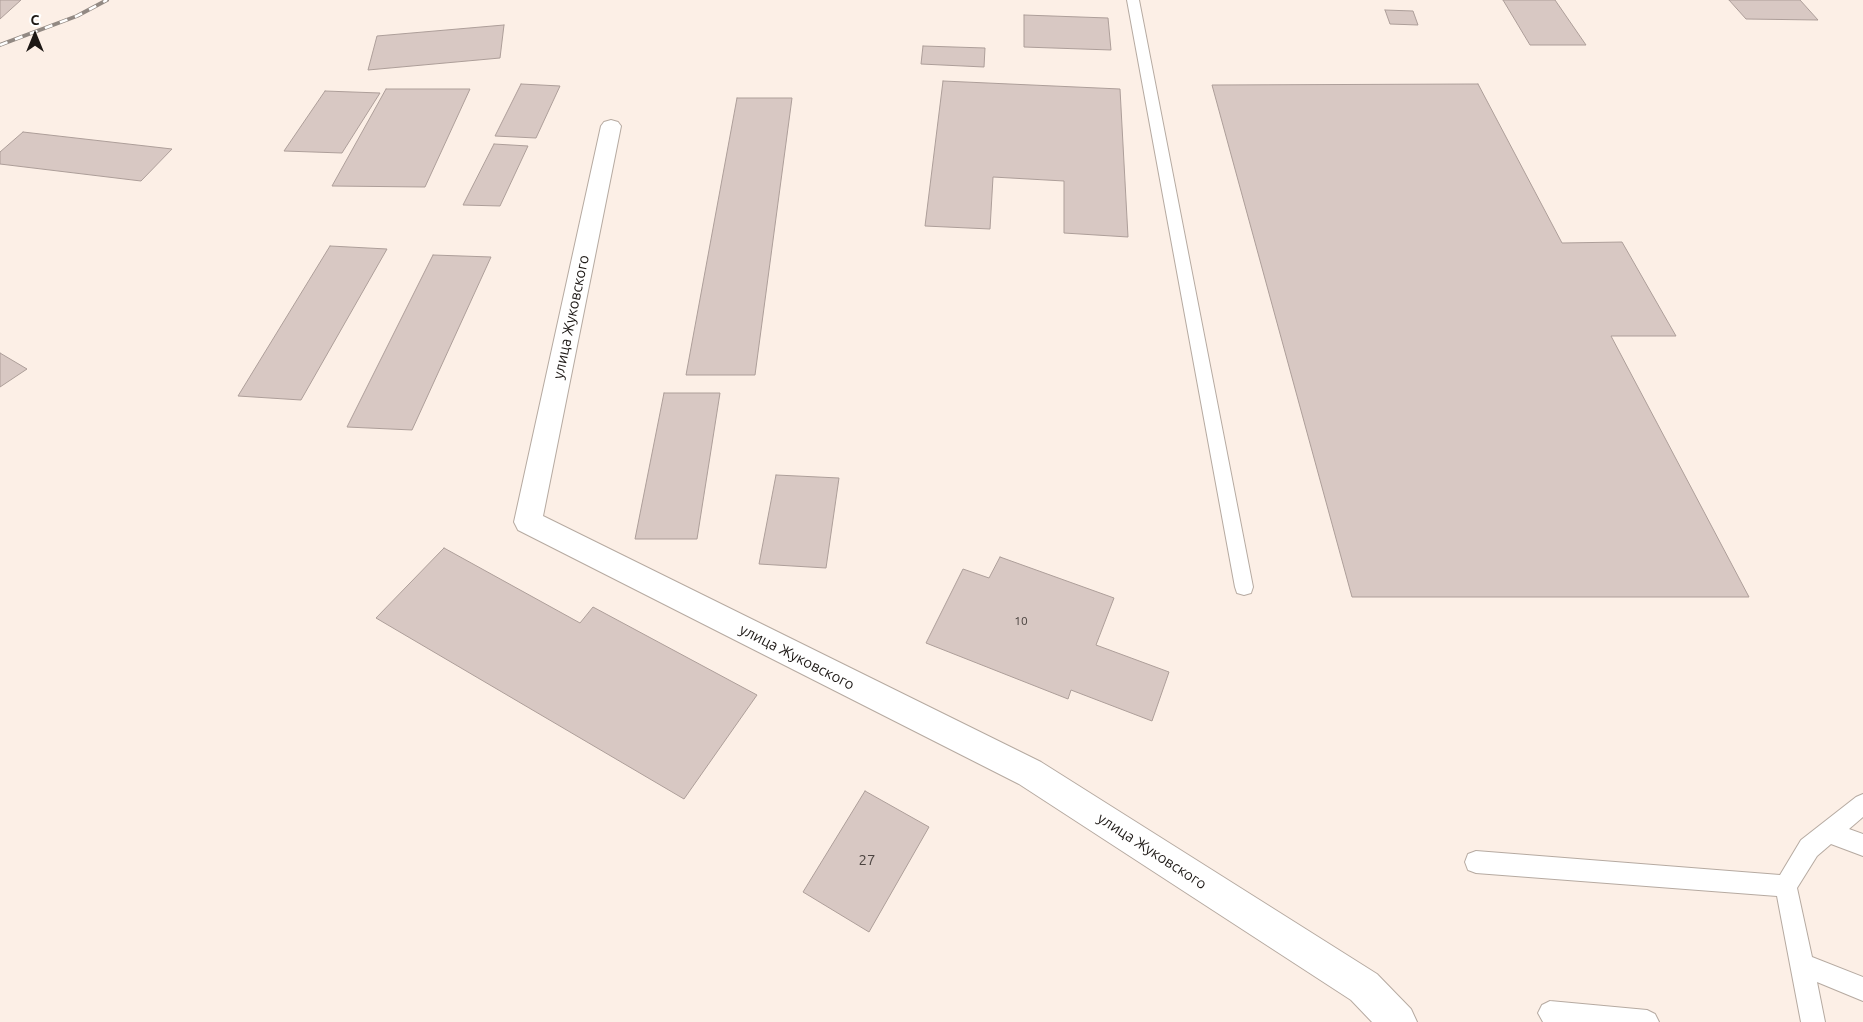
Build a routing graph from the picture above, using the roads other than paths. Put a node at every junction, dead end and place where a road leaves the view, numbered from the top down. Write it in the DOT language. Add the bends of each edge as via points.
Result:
graph roads {
  1 [pos="1133,0"];
  2 [pos="611,126"];
  3 [pos="1244,587"];
  4 [pos="1863,804"];
  5 [pos="1829,832"];
  6 [pos="1863,845"];
  7 [pos="1476,862"];
  8 [pos="1786,886"];
  9 [pos="1802,965"];
  10 [pos="1863,989"];
  11 [pos="1550,1013"];
  12 [pos="1398,1022"];
  13 [pos="1648,1022"];
  14 [pos="1813,1022"];
  1 -- 3 [label="lane"];
  2 -- 12 [label="street, улица Жуковского" via="528,522 1030,773 1364,986"];
  4 -- 5 [label="lane"];
  5 -- 6 [label="lane"];
  5 -- 8 [label="lane" via="1809,848"];
  7 -- 8 [label="lane"];
  8 -- 9 [label="lane"];
  9 -- 10 [label="lane"];
  9 -- 14 [label="lane"];
  11 -- 13 [label="lane"];
}
